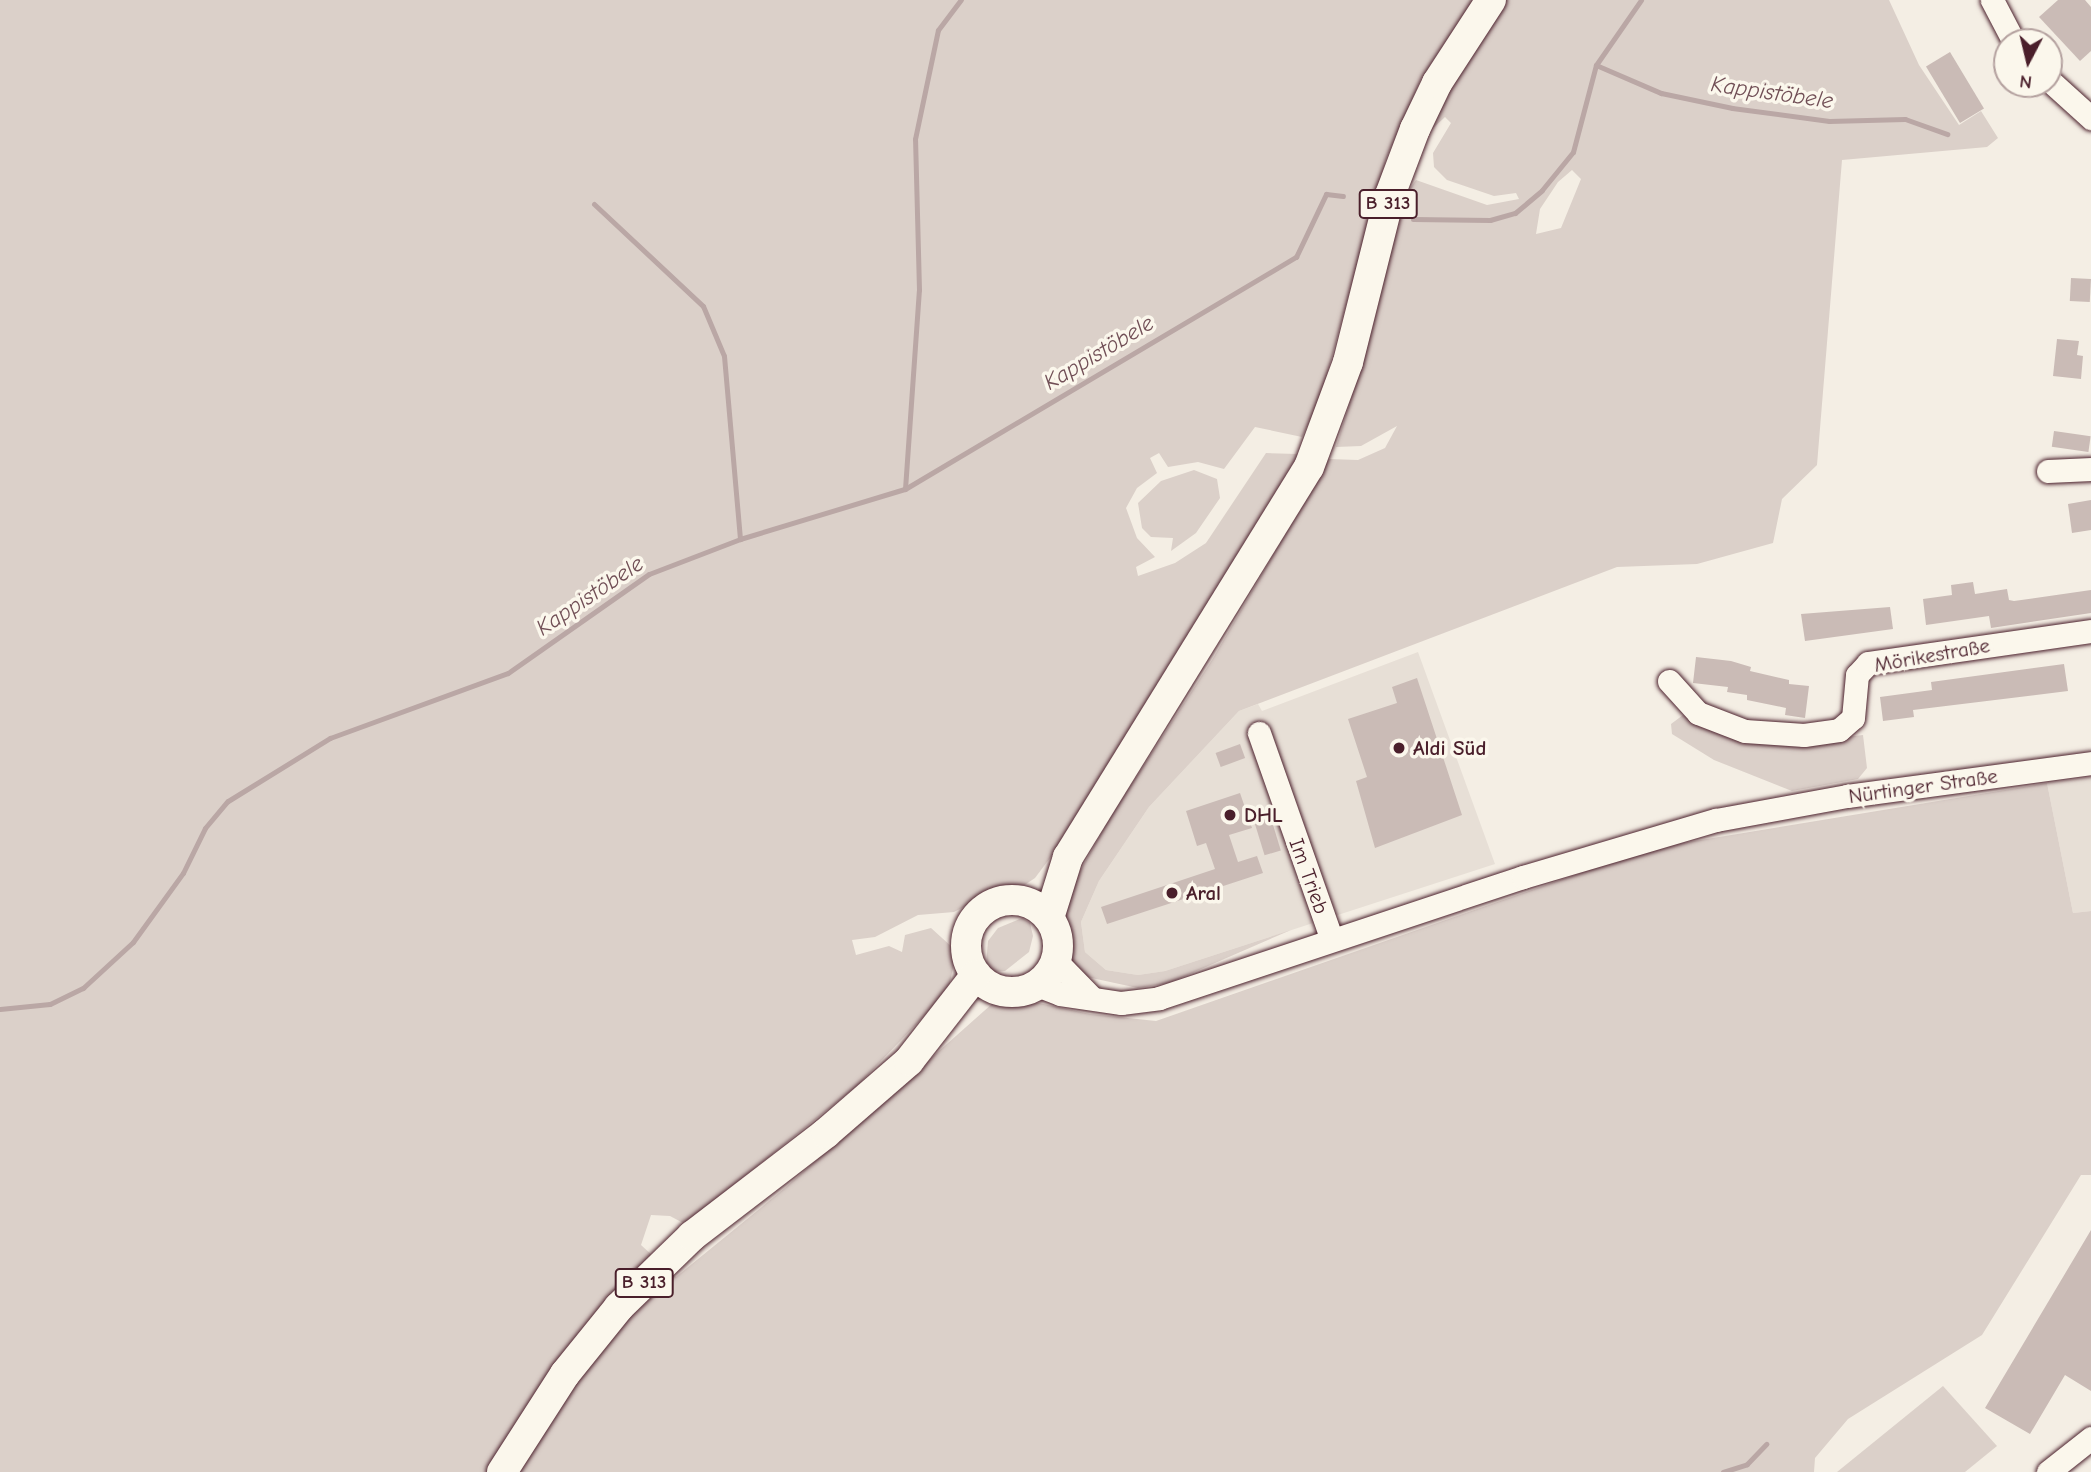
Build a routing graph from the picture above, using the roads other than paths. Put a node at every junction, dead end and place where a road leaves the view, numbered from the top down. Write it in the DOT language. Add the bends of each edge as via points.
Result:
graph roads {
  1 [pos="1490,0"];
  2 [pos="1992,0"];
  3 [pos="2007,28"];
  4 [pos="2063,93"];
  5 [pos="2091,118"];
  6 [pos="2091,469"];
  7 [pos="2048,471"];
  8 [pos="2091,631"];
  9 [pos="1669,681"];
  10 [pos="1259,733"];
  11 [pos="2091,764"];
  12 [pos="1068,857"];
  13 [pos="1018,900"];
  14 [pos="1049,918"];
  15 [pos="1332,940"];
  16 [pos="1056,961"];
  17 [pos="984,981"];
  18 [pos="1037,985"];
  19 [pos="1091,997"];
  20 [pos="2091,1438"];
  21 [pos="502,1472"];
  22 [pos="2048,1472"];
  1 -- 12 [label="main road, B 313" via="1437,83 1411,140 1390,195 1327,425 1309,467"];
  2 -- 3 [label="street"];
  4 -- 5 [label="street"];
  6 -- 7 [label="street"];
  8 -- 9 [label="street, Mörikestraße" via="1868,663 1857,675 1853,718 1839,730 1804,735 1745,731 1698,713"];
  10 -- 15 [label="street, Im Trieb"];
  11 -- 15 [label="street, Nürtinger Straße" via="1756,811 1651,838"];
  12 -- 13 [label="main road, B 313"];
  12 -- 14 [label="main road, B 313"];
  13 -- 14 [label="main road"];
  13 -- 17 [label="main road" via="988,907 972,924 966,946"];
  14 -- 16 [label="main road" via="1057,938"];
  15 -- 19 [label="street, Nürtinger Straße" via="1159,998 1121,1003"];
  16 -- 18 [label="main road"];
  16 -- 19 [label="street"];
  17 -- 18 [label="main road" via="1023,991"];
  17 -- 21 [label="main road, B 313" via="962,989 940,1027 909,1061 826,1133 692,1236 619,1307 565,1374"];
  18 -- 19 [label="street, Nürtinger Straße" via="1060,994"];
  20 -- 22 [label="street"];
}
